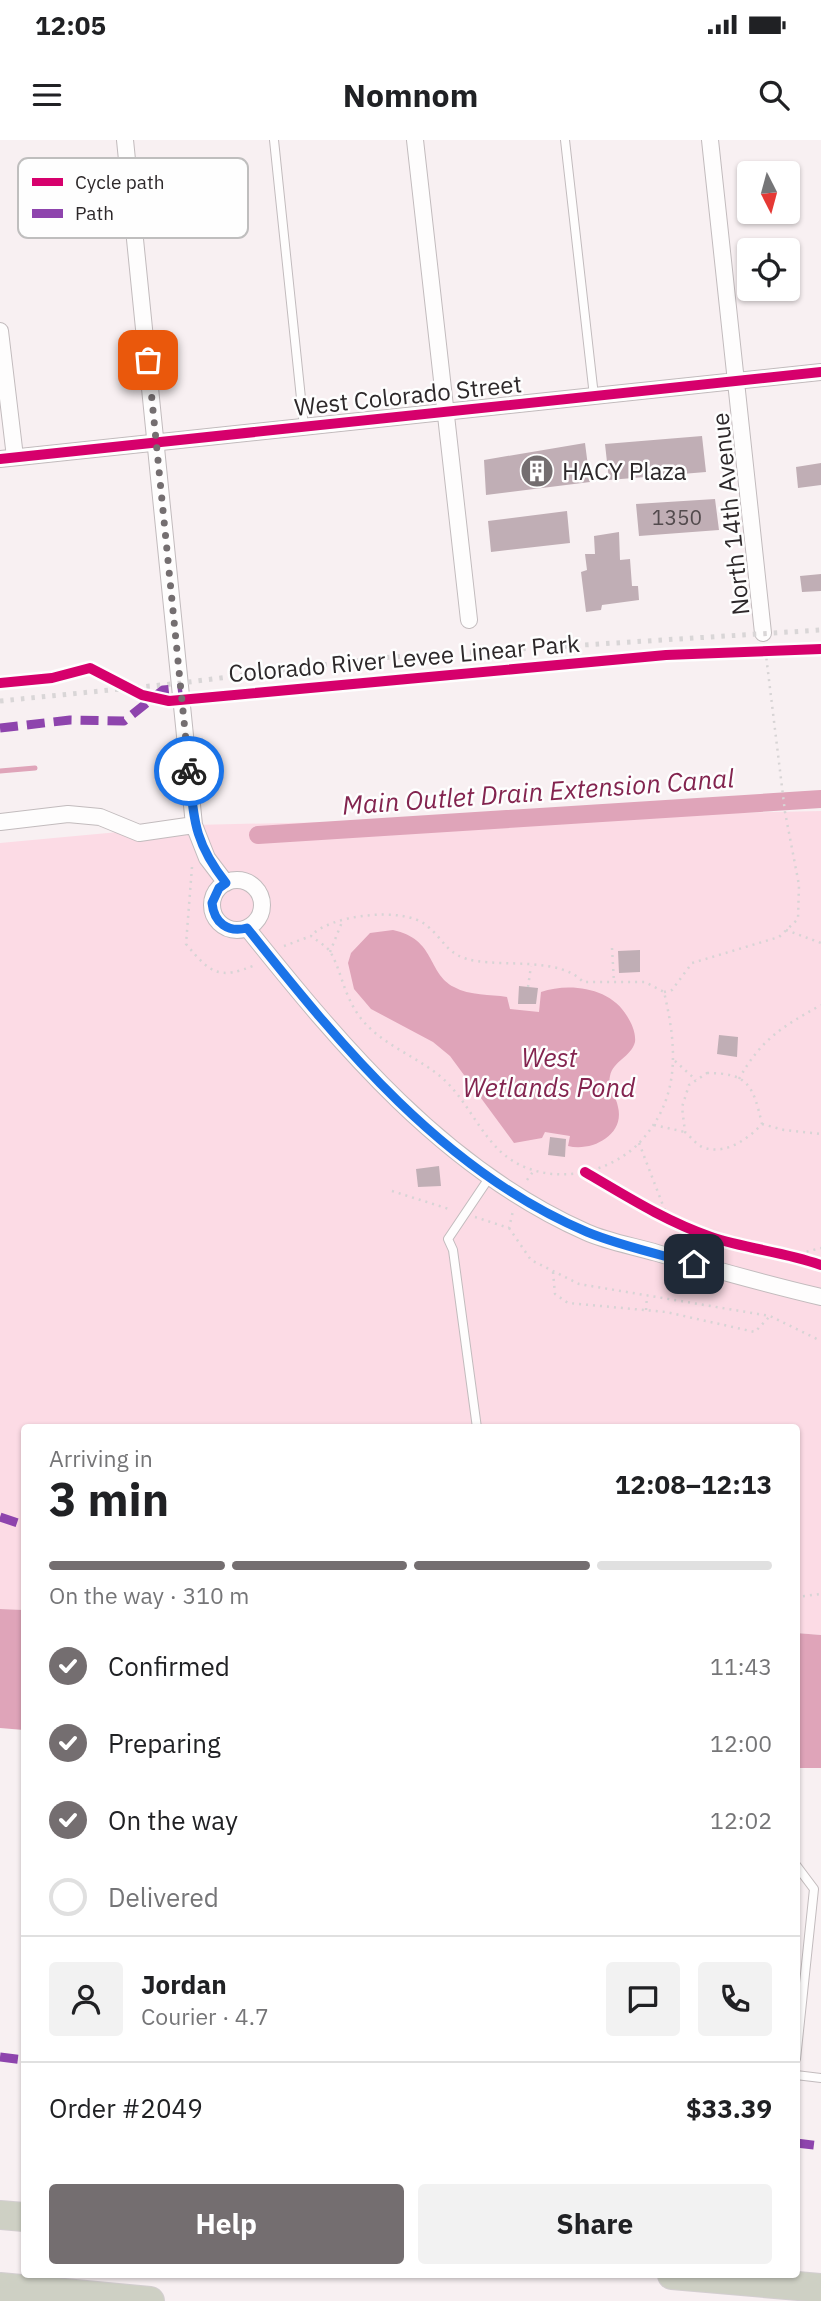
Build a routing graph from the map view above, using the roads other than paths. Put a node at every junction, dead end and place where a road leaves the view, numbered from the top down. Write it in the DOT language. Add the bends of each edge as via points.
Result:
graph roads {
  1 [pos="125,140"];
  2 [pos="274,140"];
  3 [pos="415,140"];
  4 [pos="565,140"];
  5 [pos="710,140"];
  6 [pos="127,158"];
  7 [pos="135,238"];
  8 [pos="0,331"];
  9 [pos="821,372"];
  10 [pos="737,381"];
  11 [pos="594,396"];
  12 [pos="444,412"];
  13 [pos="304,427"];
  14 [pos="156,443"];
  15 [pos="7,458"];
  16 [pos="469,620"];
  17 [pos="763,633"];
  18 [pos="0,822"];
  19 [pos="194,825"];
  20 [pos="226,883"];
  21 [pos="247,928"];
  22 [pos="489,1178"];
  23 [pos="821,1297"];
  24 [pos="476,1424"];
  25 [pos="800,1868"];
  26 [pos="800,2021"];
  27 [pos="800,2075"];
  28 [pos="821,2078"];
  29 [pos="0,2215"];
  30 [pos="21,2217"];
  31 [pos="706,2278"];
  32 [pos="0,2287"];
  33 [pos="821,2288"];
  34 [pos="150,2301"];
  1 -- 6 [label="street"];
  2 -- 13 [label="lane"];
  3 -- 12 [label="street"];
  4 -- 11 [label="lane"];
  5 -- 10 [label="street, North 14th Avenue"];
  7 -- 14 [label="street"];
  8 -- 15 [label="street"];
  9 -- 10 [label="street, West Colorado Street"];
  10 -- 11 [label="street, West Colorado Street"];
  10 -- 17 [label="street, North 14th Avenue"];
  11 -- 12 [label="street, West Colorado Street"];
  12 -- 13 [label="street, West Colorado Street"];
  12 -- 16 [label="street"];
  13 -- 14 [label="street, West Colorado Street"];
  14 -- 15 [label="street, West Colorado Street"];
  14 -- 19 [label="street"];
  18 -- 19 [label="street" via="68,814 100,817 139,834"];
  19 -- 20 [label="street" via="207,858"];
  20 -- 21 [label="street" via="214,895 216,919 230,929"];
  20 -- 21 [label="street" via="243,881 261,897 258,919"];
  21 -- 22 [label="street" via="316,1015 413,1116"];
  22 -- 23 [label="street" via="588,1233"];
  22 -- 24 [label="lane" via="448,1239"];
  25 -- 26 [label="lane" via="814,1889"];
  27 -- 28 [label="lane"];
  29 -- 30 [label="highway"];
  31 -- 33 [label="highway"];
  32 -- 34 [label="highway"];
}
